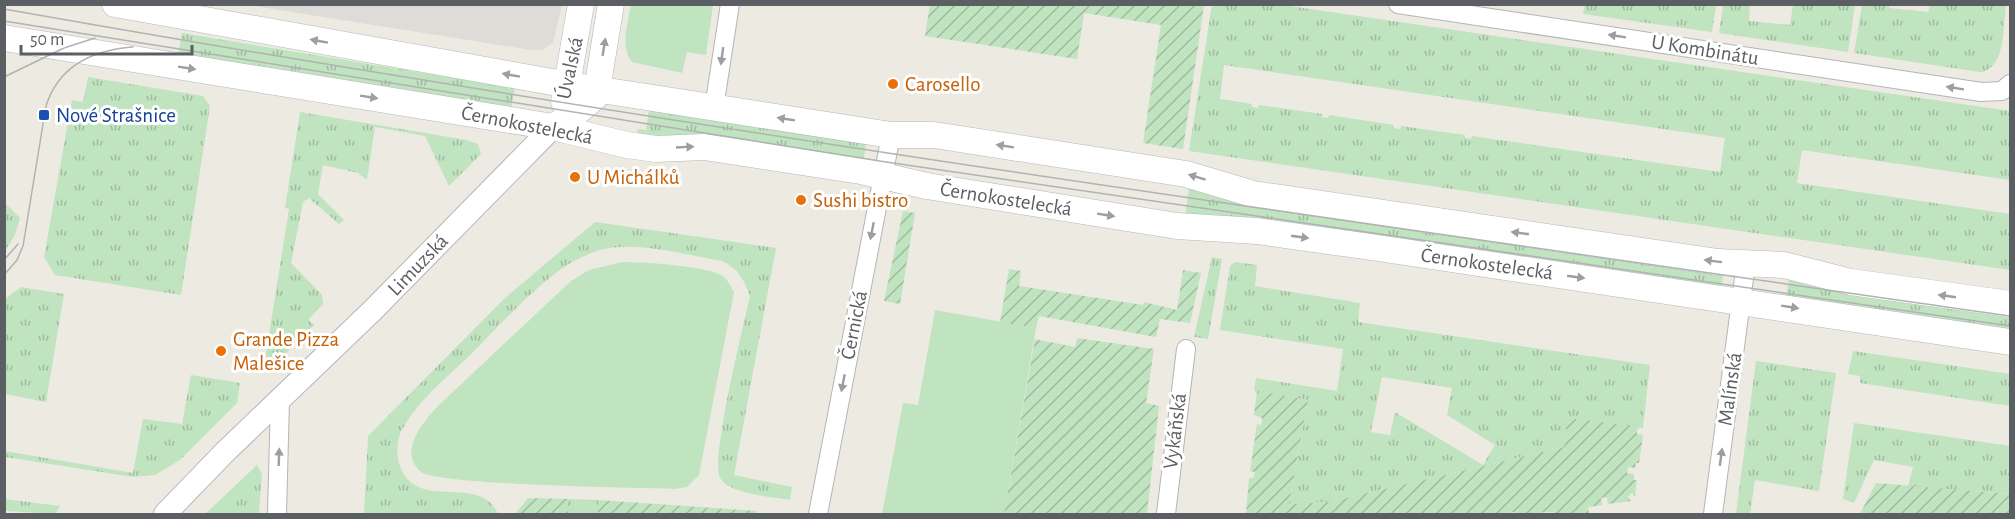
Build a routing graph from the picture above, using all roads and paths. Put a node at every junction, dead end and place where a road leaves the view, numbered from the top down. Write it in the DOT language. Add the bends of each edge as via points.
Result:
graph roads {
  1 [pos="115,4"];
  2 [pos="582,4"];
  3 [pos="611,4"];
  4 [pos="730,4"];
  5 [pos="1398,4"];
  6 [pos="4,38"];
  7 [pos="2010,84"];
  8 [pos="569,85"];
  9 [pos="598,90"];
  10 [pos="714,108"];
  11 [pos="553,127"];
  12 [pos="891,135"];
  13 [pos="883,177"];
  14 [pos="1746,263"];
  15 [pos="1742,301"];
  16 [pos="2010,304"];
  17 [pos="2010,342"];
  18 [pos="1186,349"];
  19 [pos="280,400"];
  20 [pos="165,514"];
  21 [pos="277,514"];
  22 [pos="818,514"];
  23 [pos="1166,514"];
  24 [pos="1713,514"];
  8 -- 1 [label="main road, Černokostelecká, one-way"];
  2 -- 8 [label="main road, Úvalská"];
  9 -- 3 [label="main road, Úvalská, one-way"];
  4 -- 10 [label="street, one-way"];
  7 -- 5 [label="street, U Kombinátu, one-way" via="2002,91 1981,92"];
  6 -- 11 [label="main road, Černokostelecká, one-way"];
  8 -- 9 [label="main road, Černokostelecká"];
  8 -- 11 [label="main road, Úvalská"];
  9 -- 10 [label="main road, Černokostelecká"];
  9 -- 11 [label="main road, Úvalská" via="588,105"];
  12 -- 10 [label="main road, Černokostelecká, one-way"];
  11 -- 13 [label="main road, Černokostelecká, one-way" via="627,145 656,149 704,147"];
  11 -- 19 [label="street, Limuzská"];
  12 -- 13 [label="street, Černická"];
  14 -- 12 [label="main road, Černokostelecká, one-way" via="1709,261 1253,194 1186,174 934,135"];
  13 -- 15 [label="main road, Černokostelecká, one-way" via="1177,226 1280,234"];
  13 -- 22 [label="street, Černická, one-way"];
  14 -- 15 [label="street, Malínská"];
  16 -- 14 [label="main road, Černokostelecká, one-way" via="1851,282 1784,265"];
  15 -- 17 [label="main road, Černokostelecká, one-way"];
  24 -- 15 [label="street, Malínská, one-way"];
  18 -- 23 [label="street, Vykáňská"];
  19 -- 20 [label="street, Limuzská"];
  21 -- 19 [label="street, one-way"];
}
